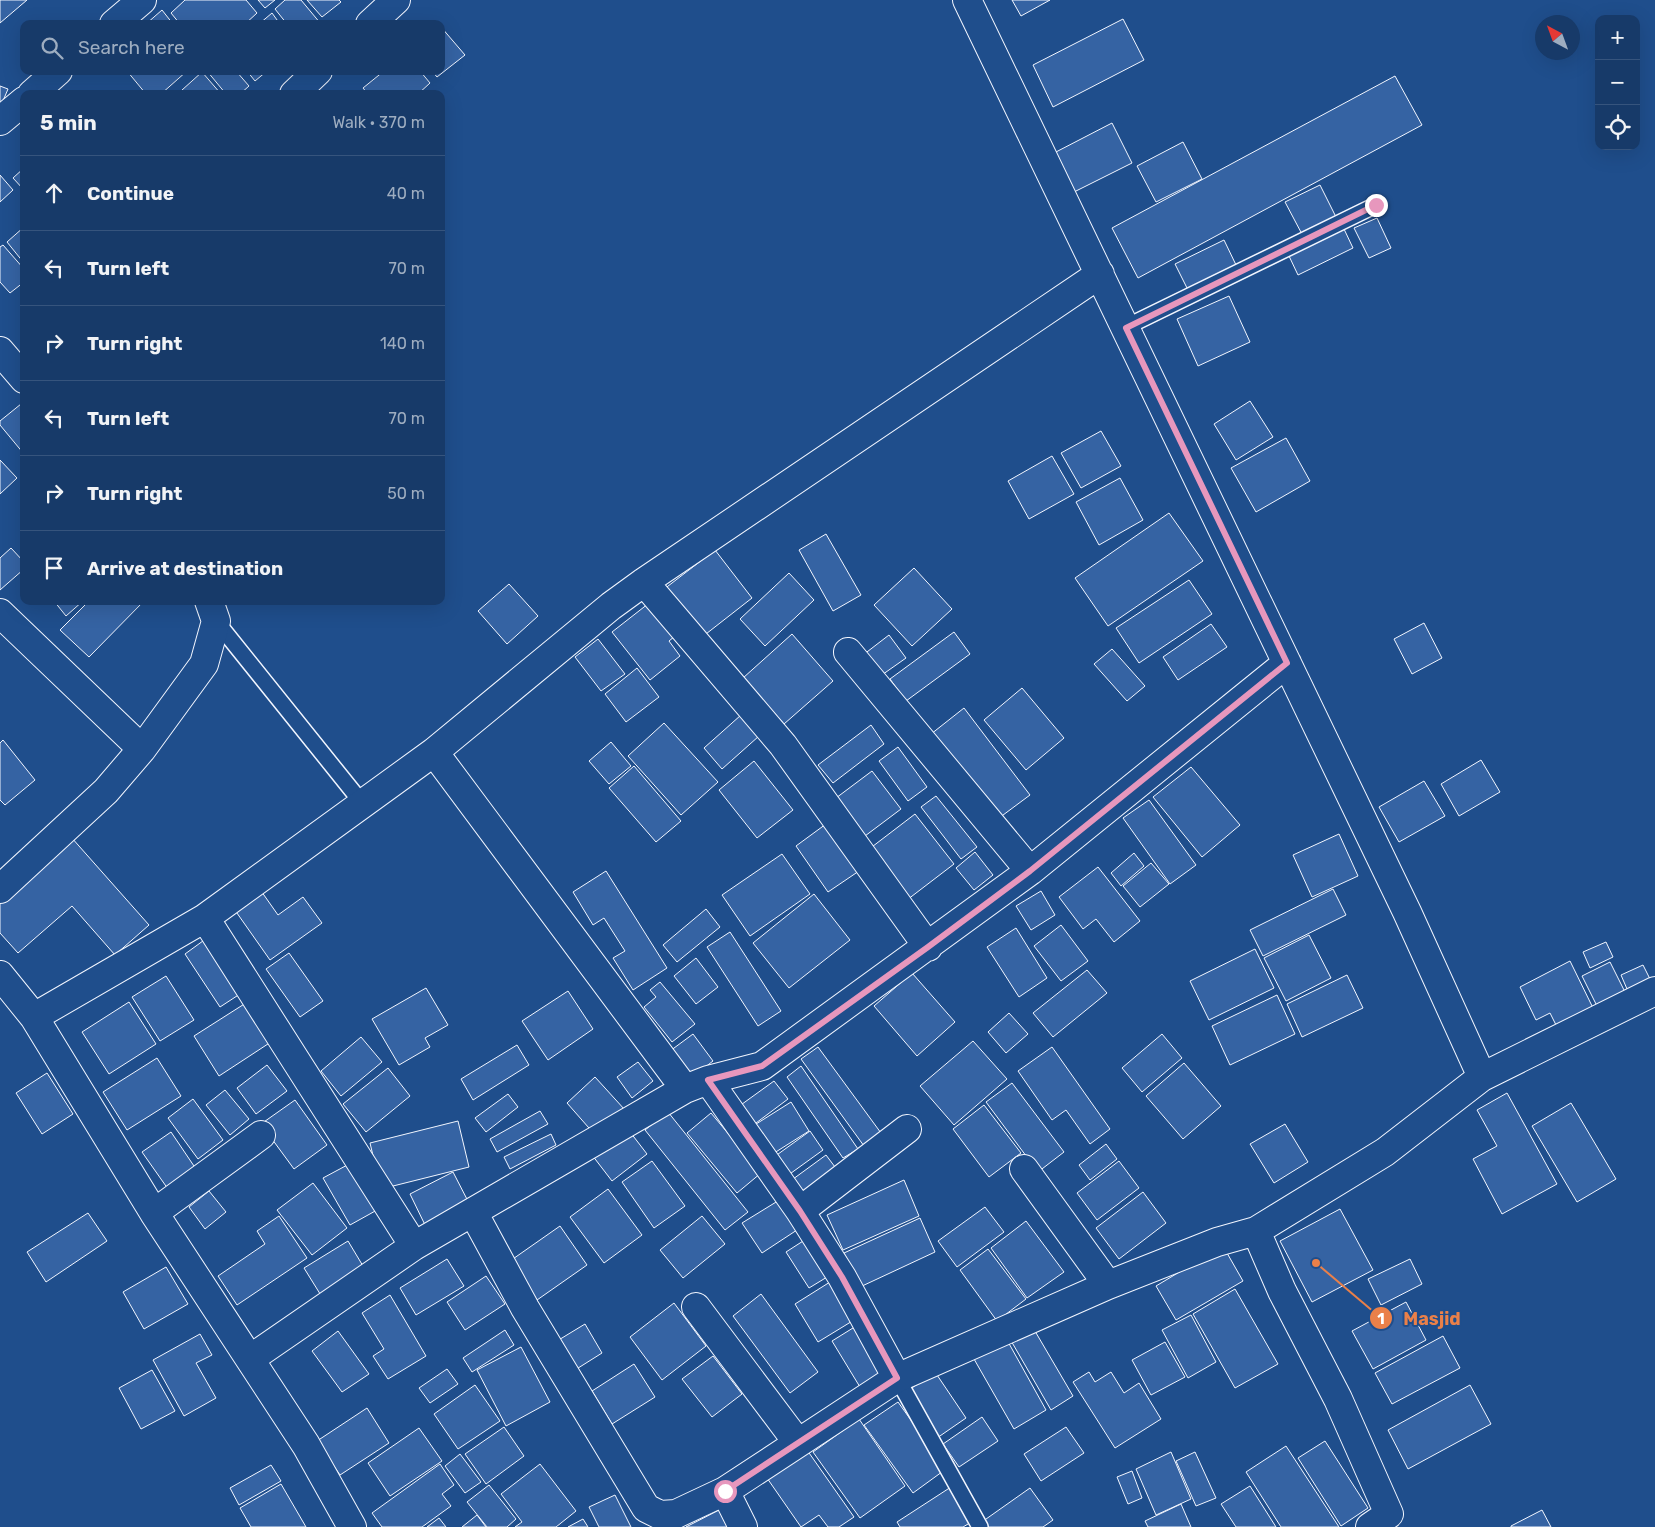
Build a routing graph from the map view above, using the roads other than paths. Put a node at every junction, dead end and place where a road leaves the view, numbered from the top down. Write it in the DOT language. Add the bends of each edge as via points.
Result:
graph roads {
  1 [pos="142,0"];
  2 [pos="396,0"];
  3 [pos="967,0"];
  4 [pos="119,20"];
  5 [pos="374,20"];
  6 [pos="53,75"];
  7 [pos="314,75"];
  8 [pos="37,90"];
  9 [pos="298,90"];
  10 [pos="20,104"];
  11 [pos="0,121"];
  12 [pos="1376,205"];
  13 [pos="1100,274"];
  14 [pos="1126,328"];
  15 [pos="10,350"];
  16 [pos="20,371"];
  17 [pos="644,582"];
  18 [pos="213,611"];
  19 [pos="0,613"];
  20 [pos="848,652"];
  21 [pos="1287,663"];
  22 [pos="142,749"];
  23 [pos="434,752"];
  24 [pos="363,804"];
  25 [pos="1030,871"];
  26 [pos="0,889"];
  27 [pos="205,918"];
  28 [pos="928,947"];
  29 [pos="0,975"];
  30 [pos="1655,991"];
  31 [pos="34,1017"];
  32 [pos="1482,1077"];
  33 [pos="696,1085"];
  34 [pos="908,1129"];
  35 [pos="261,1135"];
  36 [pos="1024,1169"];
  37 [pos="800,1211"];
  38 [pos="154,1212"];
  39 [pos="472,1212"];
  40 [pos="1256,1231"];
  41 [pos="414,1246"];
  42 [pos="1108,1285"];
  43 [pos="696,1307"];
  44 [pos="250,1359"];
  45 [pos="897,1378"];
  46 [pos="798,1443"];
  47 [pos="725,1491"];
  48 [pos="1385,1523"];
  49 [pos="352,1527"];
  50 [pos="743,1527"];
  51 [pos="980,1527"];
  1 -- 4 [label="street"];
  2 -- 5 [label="street"];
  3 -- 13 [label="street"];
  6 -- 8 [label="street"];
  7 -- 9 [label="street"];
  10 -- 11 [label="street"];
  12 -- 14 [label="lane"];
  13 -- 14 [label="street"];
  13 -- 17 [label="street"];
  14 -- 21 [label="street"];
  15 -- 16 [label="street"];
  17 -- 23 [label="street"];
  17 -- 28 [label="street" via="783,745"];
  18 -- 22 [label="street" via="204,664"];
  18 -- 24 [label="lane"];
  19 -- 22 [label="street"];
  20 -- 25 [label="street"];
  21 -- 25 [label="street"];
  21 -- 32 [label="street"];
  22 -- 26 [label="street" via="106,790"];
  23 -- 24 [label="street"];
  23 -- 33 [label="street"];
  24 -- 27 [label="street"];
  25 -- 28 [label="street"];
  27 -- 31 [label="street"];
  27 -- 41 [label="street"];
  28 -- 33 [label="street" via="762,1066"];
  29 -- 31 [label="street"];
  30 -- 32 [label="street"];
  31 -- 38 [label="street"];
  32 -- 40 [label="street" via="1385,1152"];
  33 -- 37 [label="street"];
  33 -- 39 [label="street"];
  34 -- 37 [label="street"];
  35 -- 38 [label="street"];
  36 -- 42 [label="street"];
  37 -- 45 [label="street" via="842,1277"];
  38 -- 44 [label="street"];
  39 -- 41 [label="street"];
  39 -- 47 [label="street" via="525,1308 646,1508 660,1515 676,1514"];
  40 -- 42 [label="street" via="1217,1242"];
  40 -- 48 [label="street" via="1282,1291 1338,1399"];
  41 -- 44 [label="street"];
  42 -- 45 [label="street"];
  43 -- 46 [label="street"];
  44 -- 49 [label="street" via="306,1445"];
  45 -- 46 [label="street"];
  45 -- 51 [label="lane"];
  46 -- 47 [label="street"];
  47 -- 50 [label="street"];
}
